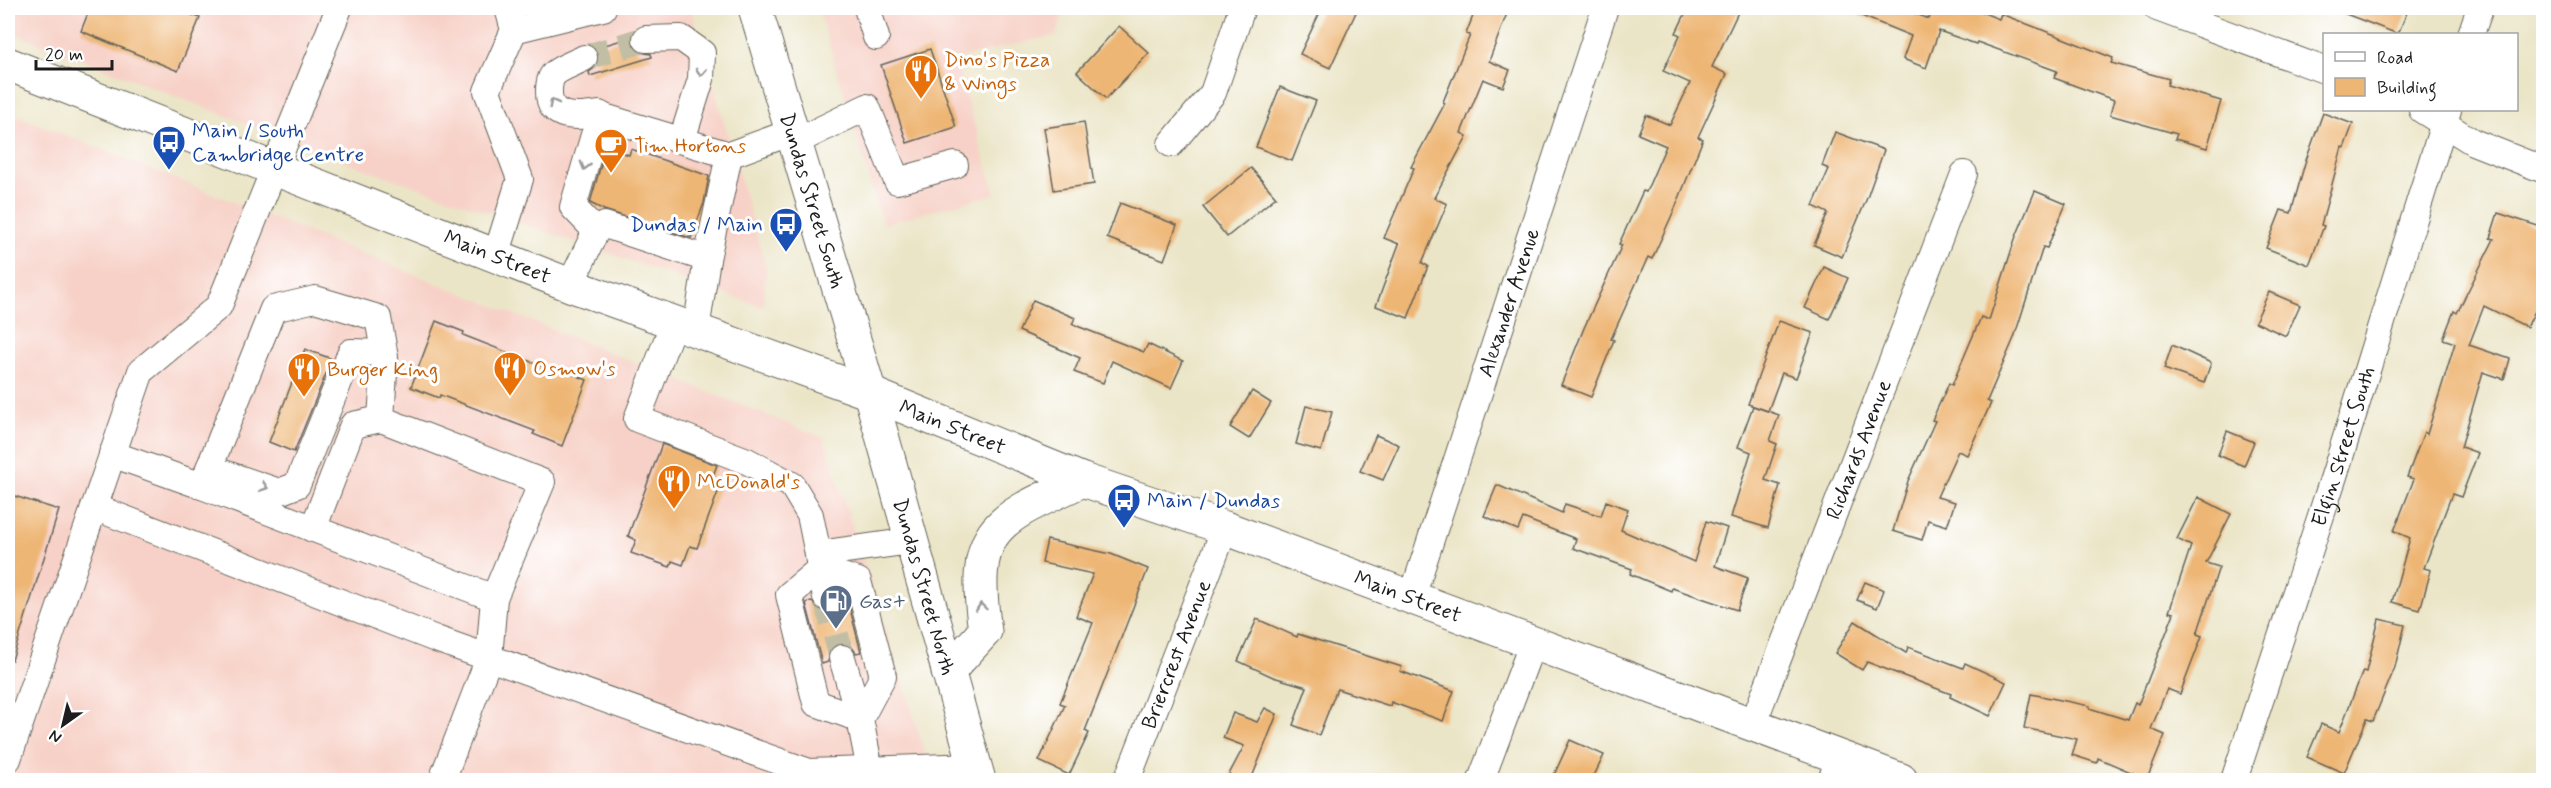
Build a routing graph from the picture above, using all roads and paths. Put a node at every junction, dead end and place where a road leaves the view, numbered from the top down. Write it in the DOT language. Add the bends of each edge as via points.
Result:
graph roads {
  1 [pos="339,8"];
  2 [pos="603,8"];
  3 [pos="755,8"];
  4 [pos="867,8"];
  5 [pos="1242,8"];
  6 [pos="1605,8"];
  7 [pos="2157,8"];
  8 [pos="2480,8"];
  9 [pos="511,19"];
  10 [pos="2471,33"];
  11 [pos="876,37"];
  12 [pos="646,39"];
  13 [pos="585,58"];
  14 [pos="8,64"];
  15 [pos="2323,69"];
  16 [pos="2426,111"];
  17 [pos="2446,116"];
  18 [pos="604,117"];
  19 [pos="793,137"];
  20 [pos="682,140"];
  21 [pos="1171,144"];
  22 [pos="729,155"];
  23 [pos="955,165"];
  24 [pos="274,169"];
  25 [pos="2544,170"];
  26 [pos="1964,174"];
  27 [pos="596,231"];
  28 [pos="496,256"];
  29 [pos="707,259"];
  30 [pos="570,285"];
  31 [pos="685,326"];
  32 [pos="384,353"];
  33 [pos="870,393"];
  34 [pos="381,419"];
  35 [pos="112,454"];
  36 [pos="206,477"];
  37 [pos="1083,480"];
  38 [pos="94,507"];
  39 [pos="1225,528"];
  40 [pos="313,529"];
  41 [pos="911,541"];
  42 [pos="819,561"];
  43 [pos="826,597"];
  44 [pos="1412,597"];
  45 [pos="494,598"];
  46 [pos="1533,642"];
  47 [pos="489,658"];
  48 [pos="842,658"];
  49 [pos="948,672"];
  50 [pos="860,719"];
  51 [pos="1752,724"];
  52 [pos="8,759"];
  53 [pos="1836,769"];
  54 [pos="870,770"];
  55 [pos="977,773"];
  56 [pos="442,780"];
  57 [pos="1127,780"];
  58 [pos="1481,780"];
  59 [pos="1901,780"];
  60 [pos="2234,780"];
  1 -- 24 [label="street"];
  2 -- 9 [label="street"];
  3 -- 19 [label="main road, Dundas Street South"];
  4 -- 11 [label="street"];
  5 -- 21 [label="street" via="1213,93"];
  6 -- 44 [label="street, Alexander Avenue"];
  7 -- 15 [label="street"];
  8 -- 10 [label="street"];
  9 -- 28 [label="street" via="487,91 520,179"];
  12 -- 20 [label="street, one-way" via="681,38 702,53 701,79"];
  18 -- 13 [label="street, one-way" via="599,114 574,118 557,111 548,97 554,74"];
  14 -- 24 [label="main road, Main Street"];
  16 -- 17 [label="street"];
  17 -- 25 [label="street" via="2473,142"];
  17 -- 60 [label="street, Elgin Street South"];
  18 -- 20 [label="street"];
  18 -- 27 [label="street, one-way" via="594,135 573,207"];
  19 -- 22 [label="street"];
  19 -- 23 [label="street" via="867,107 897,181"];
  19 -- 33 [label="main road, Dundas Street South"];
  20 -- 22 [label="street"];
  22 -- 29 [label="street"];
  24 -- 28 [label="main road, Main Street"];
  24 -- 35 [label="street" via="219,306 141,371"];
  26 -- 51 [label="street, Richards Avenue"];
  27 -- 29 [label="street" via="605,225"];
  27 -- 30 [label="street"];
  28 -- 30 [label="main road, Main Street"];
  29 -- 31 [label="street"];
  30 -- 31 [label="main road, Main Street"];
  31 -- 33 [label="main road, Main Street"];
  31 -- 42 [label="street" via="637,419 747,461 792,485 810,515"];
  32 -- 34 [label="street"];
  36 -- 32 [label="street, one-way" via="279,492 297,485 351,352"];
  32 -- 36 [label="street" via="378,318 315,299 273,309"];
  33 -- 37 [label="main road, Main Street"];
  33 -- 41 [label="main road, Dundas Street North"];
  34 -- 40 [label="street" via="353,425"];
  34 -- 45 [label="street" via="542,482"];
  35 -- 36 [label="street"];
  35 -- 38 [label="street"];
  36 -- 40 [label="street"];
  37 -- 39 [label="main road, Main Street"];
  49 -- 37 [label="main road, one-way" via="985,631 980,570 991,538 1013,513"];
  38 -- 47 [label="street"];
  38 -- 52 [label="street"];
  39 -- 44 [label="main road, Main Street"];
  39 -- 57 [label="street, Briercrest Avenue"];
  40 -- 45 [label="street"];
  41 -- 42 [label="street"];
  41 -- 49 [label="main road, Dundas Street North"];
  42 -- 43 [label="street"];
  42 -- 50 [label="street" via="858,581 883,676"];
  42 -- 50 [label="street" via="789,595 816,703"];
  44 -- 46 [label="main road, Main Street"];
  45 -- 47 [label="street"];
  46 -- 51 [label="main road, Main Street"];
  46 -- 58 [label="street"];
  47 -- 54 [label="street" via="809,772"];
  47 -- 56 [label="street"];
  48 -- 50 [label="street"];
  49 -- 55 [label="main road, Dundas Street North"];
  50 -- 54 [label="street"];
  51 -- 53 [label="main road, Main Street"];
  53 -- 59 [label="main road, Main Street"];
  54 -- 55 [label="street"];
}
